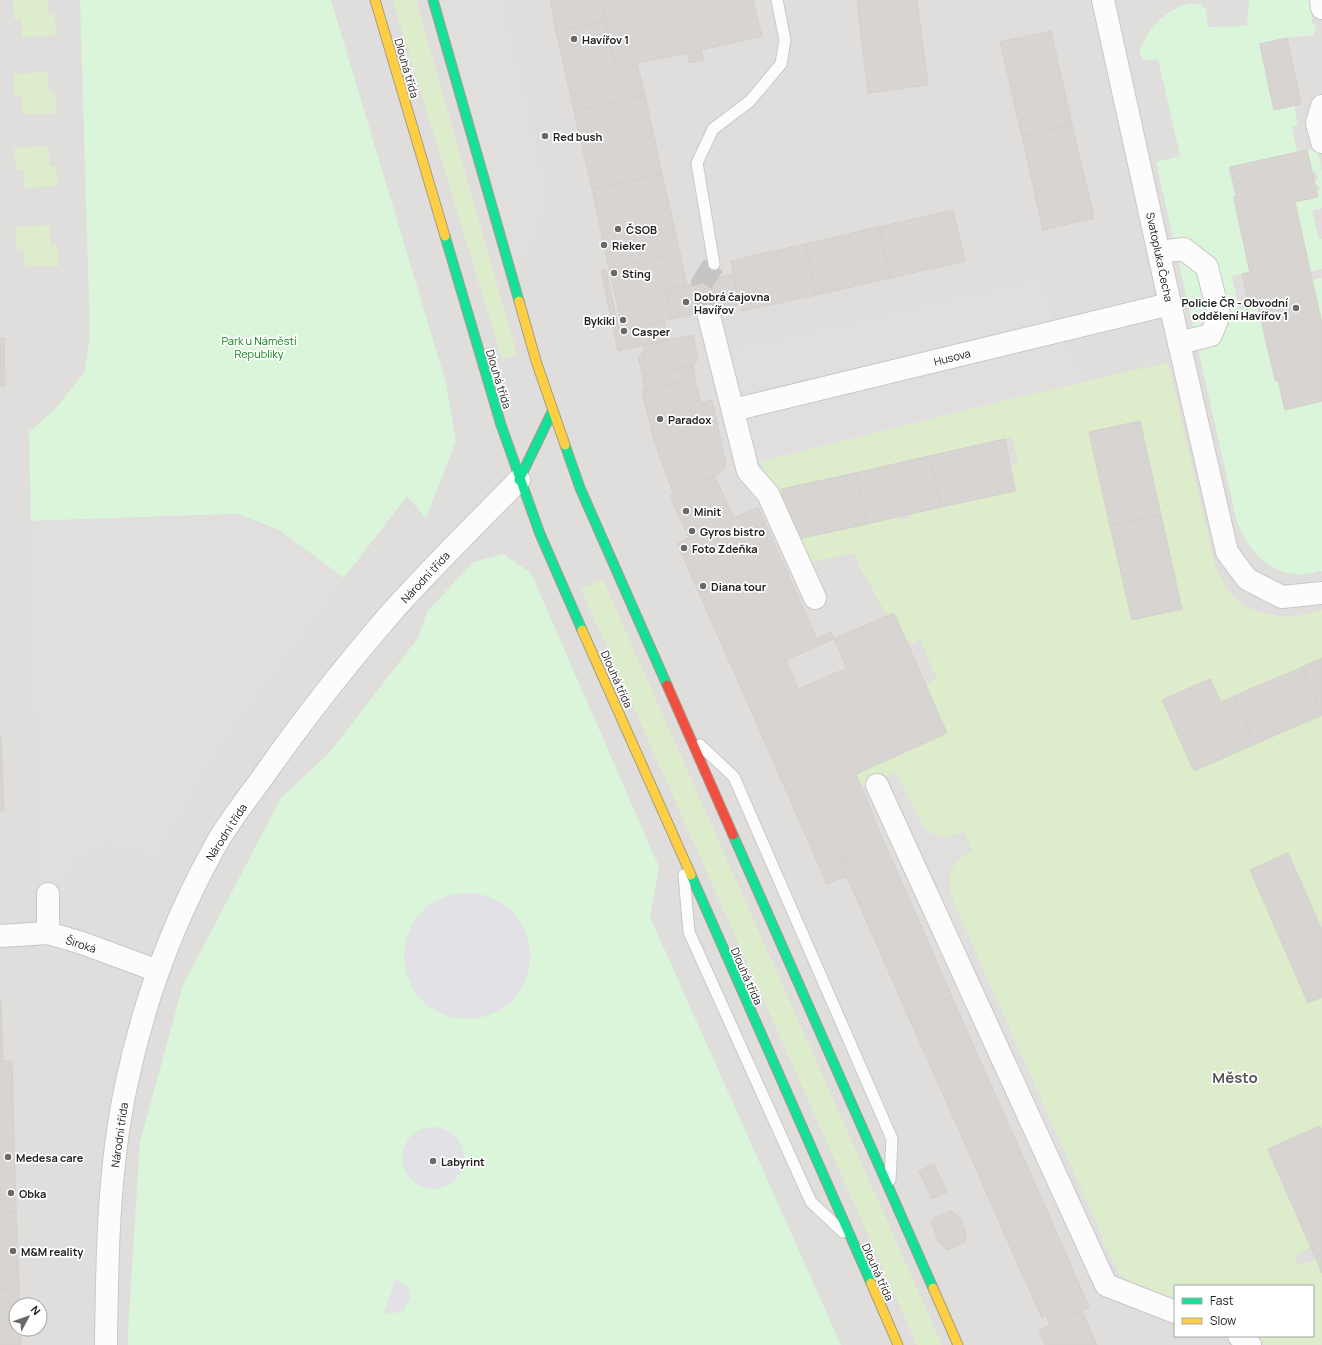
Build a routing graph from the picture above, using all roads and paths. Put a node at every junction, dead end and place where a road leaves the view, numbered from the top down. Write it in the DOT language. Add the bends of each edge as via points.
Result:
graph roads {
  1 [pos="375,0"];
  2 [pos="432,0"];
  3 [pos="777,0"];
  4 [pos="1103,0"];
  5 [pos="1321,0"];
  6 [pos="1322,8"];
  7 [pos="1322,106"];
  8 [pos="1322,142"];
  9 [pos="1159,252"];
  10 [pos="714,264"];
  11 [pos="1170,304"];
  12 [pos="709,316"];
  13 [pos="1179,343"];
  14 [pos="733,410"];
  15 [pos="552,412"];
  16 [pos="519,480"];
  17 [pos="1322,593"];
  18 [pos="815,598"];
  19 [pos="688,734"];
  20 [pos="877,785"];
  21 [pos="682,859"];
  22 [pos="48,894"];
  23 [pos="48,934"];
  24 [pos="0,936"];
  25 [pos="158,971"];
  26 [pos="890,1191"];
  27 [pos="849,1238"];
  28 [pos="1174,1312"];
  29 [pos="1240,1337"];
  30 [pos="106,1345"];
  31 [pos="898,1345"];
  32 [pos="958,1345"];
  33 [pos="1250,1345"];
  1 -- 16 [label="main road, Dlouhá třída" via="494,404"];
  2 -- 15 [label="main road"];
  3 -- 10 [label="lane" via="785,40 781,64 750,102 713,129 697,163"];
  4 -- 9 [label="street, Svatopluka Čecha"];
  5 -- 6 [label="street"];
  7 -- 8 [label="street" via="1317,123"];
  9 -- 11 [label="street, Svatopluka Čecha"];
  9 -- 13 [label="street" via="1184,249 1208,267 1219,315 1211,335"];
  11 -- 13 [label="street, Svatopluka Čecha"];
  11 -- 14 [label="street, Husova"];
  12 -- 14 [label="street"];
  13 -- 17 [label="street, Svatopluka Čecha" via="1227,552 1247,579 1282,597"];
  14 -- 18 [label="street" via="748,471 768,494"];
  15 -- 16 [label="main road, Národní třída"];
  15 -- 19 [label="main road" via="583,495"];
  16 -- 21 [label="main road, Dlouhá třída" via="543,541"];
  16 -- 25 [label="street, Národní třída" via="391,613 299,726 214,846 184,908"];
  19 -- 26 [label="main road"];
  19 -- 26 [label="lane" via="734,778 892,1139"];
  20 -- 28 [label="street" via="1106,1285"];
  21 -- 27 [label="main road, Dlouhá třída"];
  21 -- 27 [label="lane" via="689,932 811,1202"];
  22 -- 23 [label="street"];
  23 -- 24 [label="street, Široká"];
  23 -- 25 [label="street, Široká" via="82,943"];
  25 -- 30 [label="street, Národní třída" via="126,1085 116,1138 107,1259"];
  26 -- 32 [label="main road"];
  27 -- 31 [label="main road, Dlouhá třída"];
  29 -- 33 [label="street"];
}
